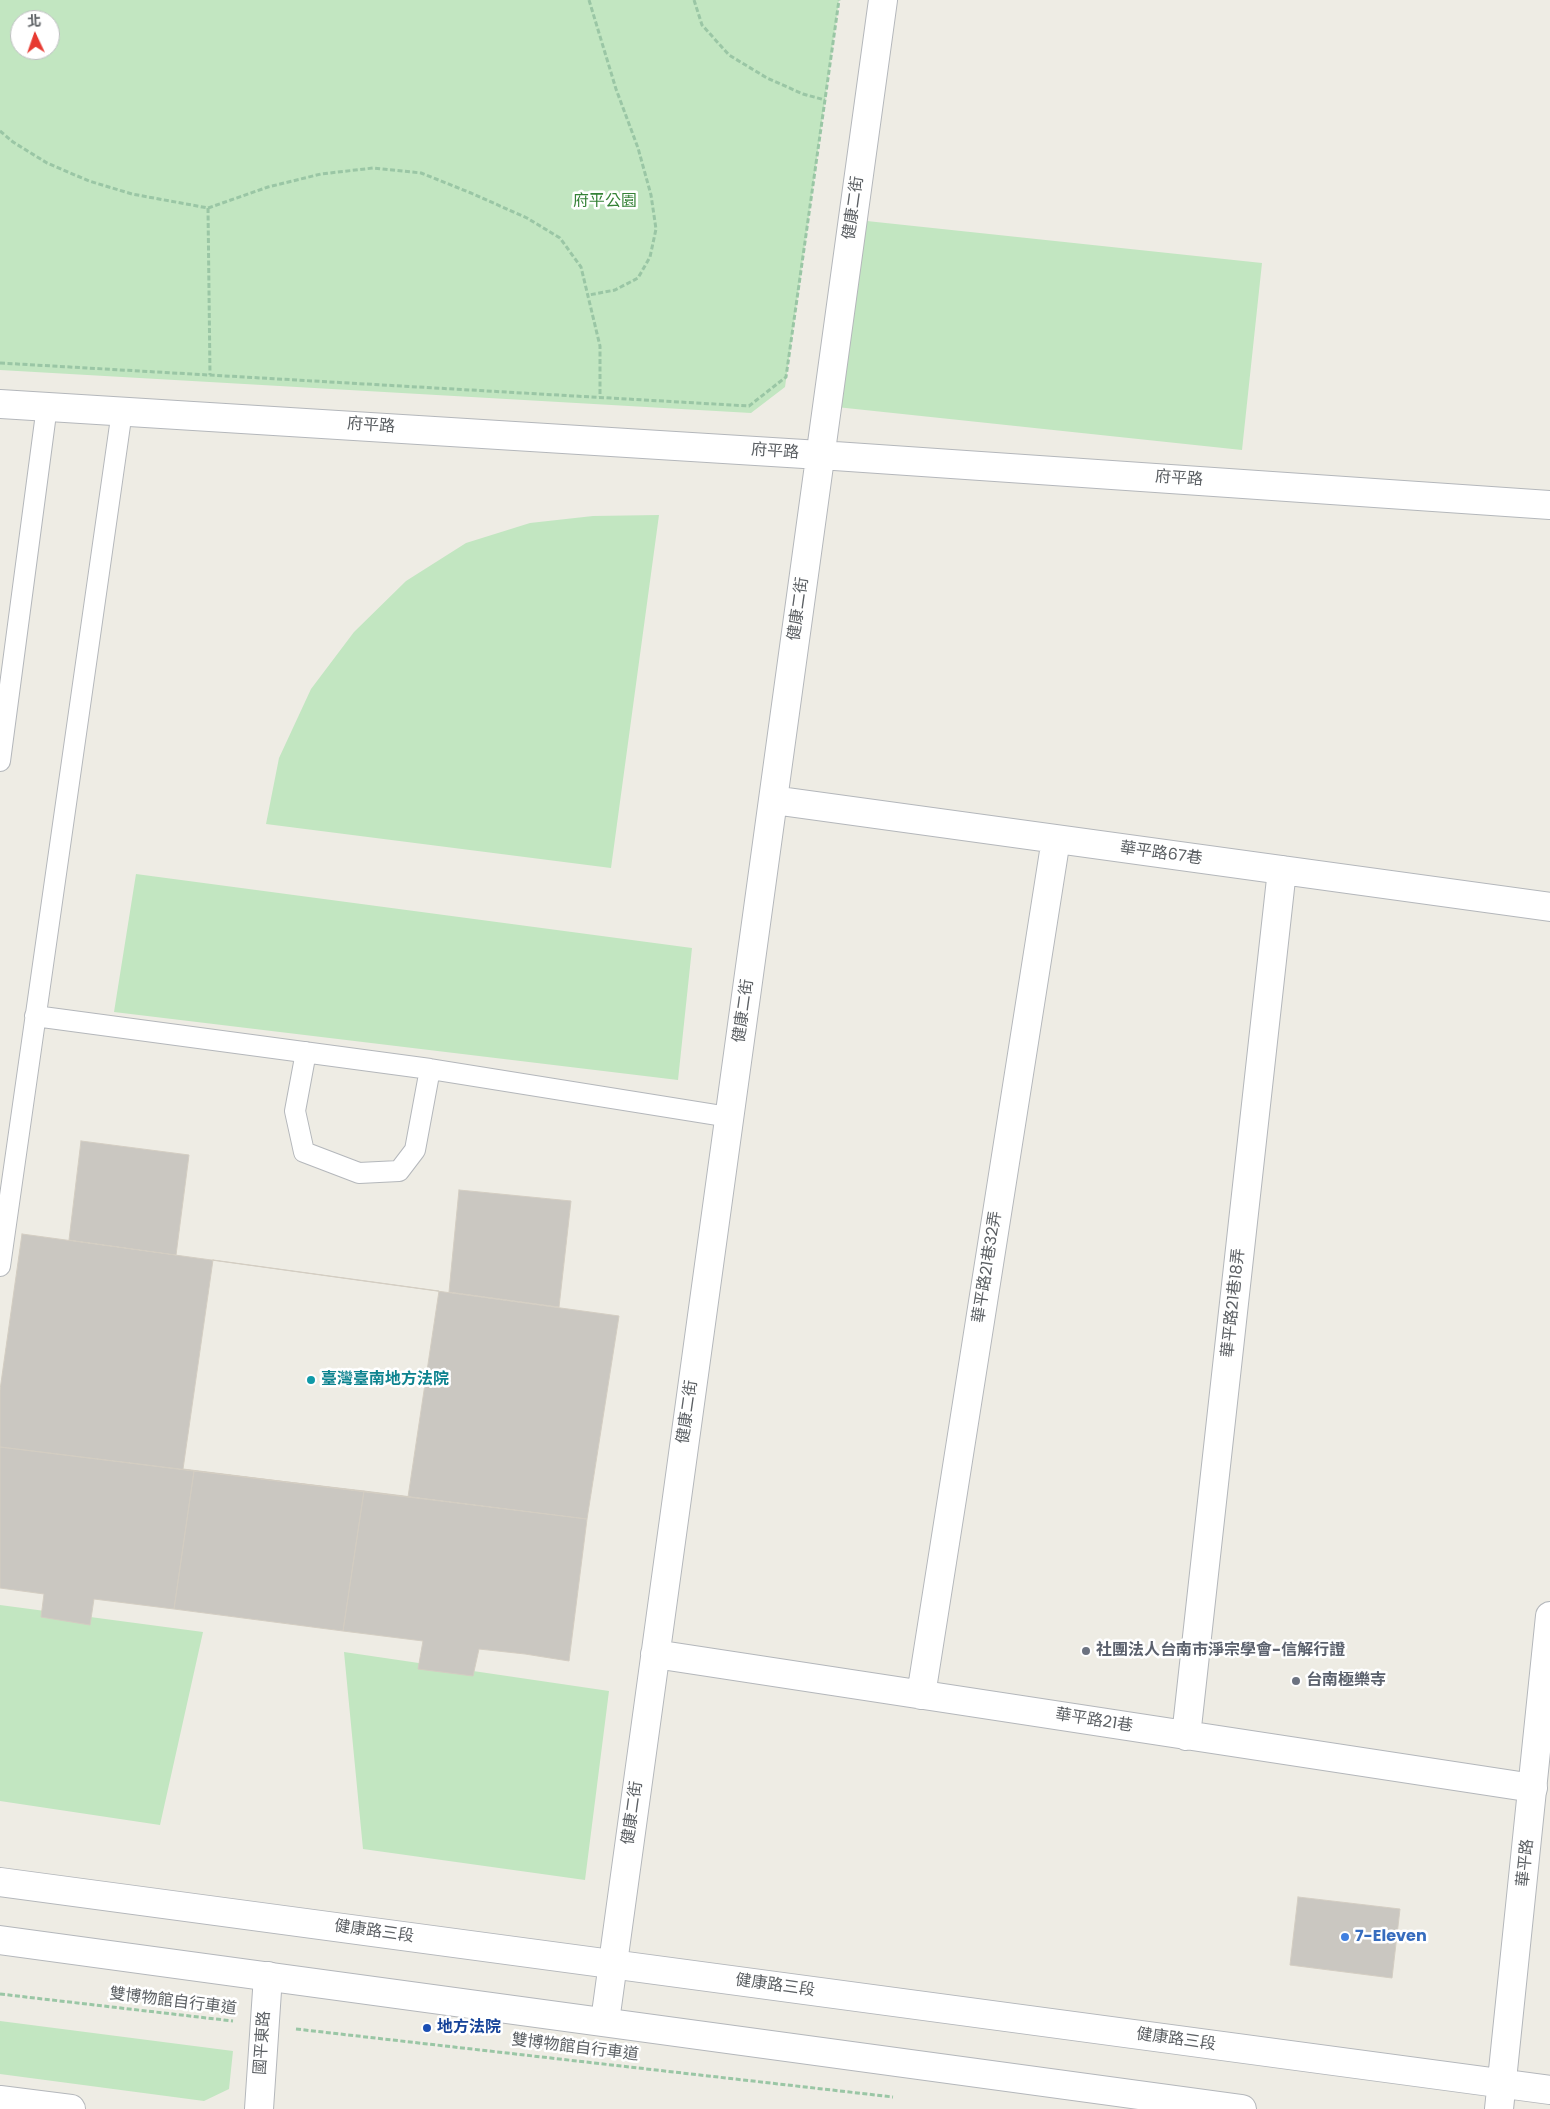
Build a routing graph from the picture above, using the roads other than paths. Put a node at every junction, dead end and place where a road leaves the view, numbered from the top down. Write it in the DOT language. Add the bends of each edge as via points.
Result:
graph roads {
  1 [pos="883,0"];
  2 [pos="0,404"];
  3 [pos="47,406"];
  4 [pos="122,411"];
  5 [pos="820,455"];
  6 [pos="1550,505"];
  7 [pos="3,716"];
  8 [pos="0,761"];
  9 [pos="773,800"];
  10 [pos="1056,839"];
  11 [pos="1282,870"];
  12 [pos="1550,907"];
  13 [pos="36,1016"];
  14 [pos="306,1052"];
  15 [pos="430,1068"];
  16 [pos="729,1117"];
  17 [pos="0,1266"];
  18 [pos="1550,1616"];
  19 [pos="655,1654"];
  20 [pos="920,1695"];
  21 [pos="1186,1736"];
  22 [pos="1533,1788"];
  23 [pos="0,1882"];
  24 [pos="0,1940"];
  25 [pos="613,1964"];
  26 [pos="268,1976"];
  27 [pos="605,2021"];
  28 [pos="1550,2090"];
  29 [pos="1501,2096"];
  30 [pos="0,2100"];
  31 [pos="71,2109"];
  32 [pos="258,2109"];
  33 [pos="1242,2109"];
  1 -- 5 [label="street, 健康二街"];
  2 -- 3 [label="street, 府平路"];
  3 -- 4 [label="street, 府平路"];
  3 -- 7 [label="lane"];
  4 -- 5 [label="street, 府平路"];
  4 -- 13 [label="lane"];
  5 -- 6 [label="street, 府平路"];
  5 -- 9 [label="street, 健康二街"];
  7 -- 8 [label="lane"];
  9 -- 10 [label="street, 華平路67巷"];
  9 -- 16 [label="street, 健康二街"];
  10 -- 11 [label="street, 華平路67巷"];
  10 -- 20 [label="street, 華平路21巷32弄"];
  11 -- 12 [label="street, 華平路67巷"];
  11 -- 21 [label="street, 華平路21巷18弄"];
  13 -- 14 [label="lane"];
  13 -- 17 [label="lane"];
  14 -- 15 [label="lane"];
  14 -- 15 [label="lane" via="295,1111 304,1152 359,1173 399,1171 415,1150"];
  15 -- 16 [label="lane"];
  16 -- 19 [label="street, 健康二街"];
  18 -- 22 [label="street, 華平路"];
  19 -- 20 [label="street, 華平路21巷"];
  19 -- 25 [label="street, 健康二街"];
  20 -- 21 [label="street, 華平路21巷"];
  21 -- 22 [label="street, 華平路21巷"];
  22 -- 29 [label="street, 華平路"];
  23 -- 25 [label="street, 健康路三段"];
  24 -- 26 [label="street"];
  25 -- 27 [label="street, 健康二街"];
  25 -- 29 [label="street, 健康路三段"];
  26 -- 27 [label="street"];
  26 -- 32 [label="street, 國平東路"];
  27 -- 33 [label="street"];
  28 -- 29 [label="street, 健康路三段"];
  30 -- 31 [label="street"];
}
